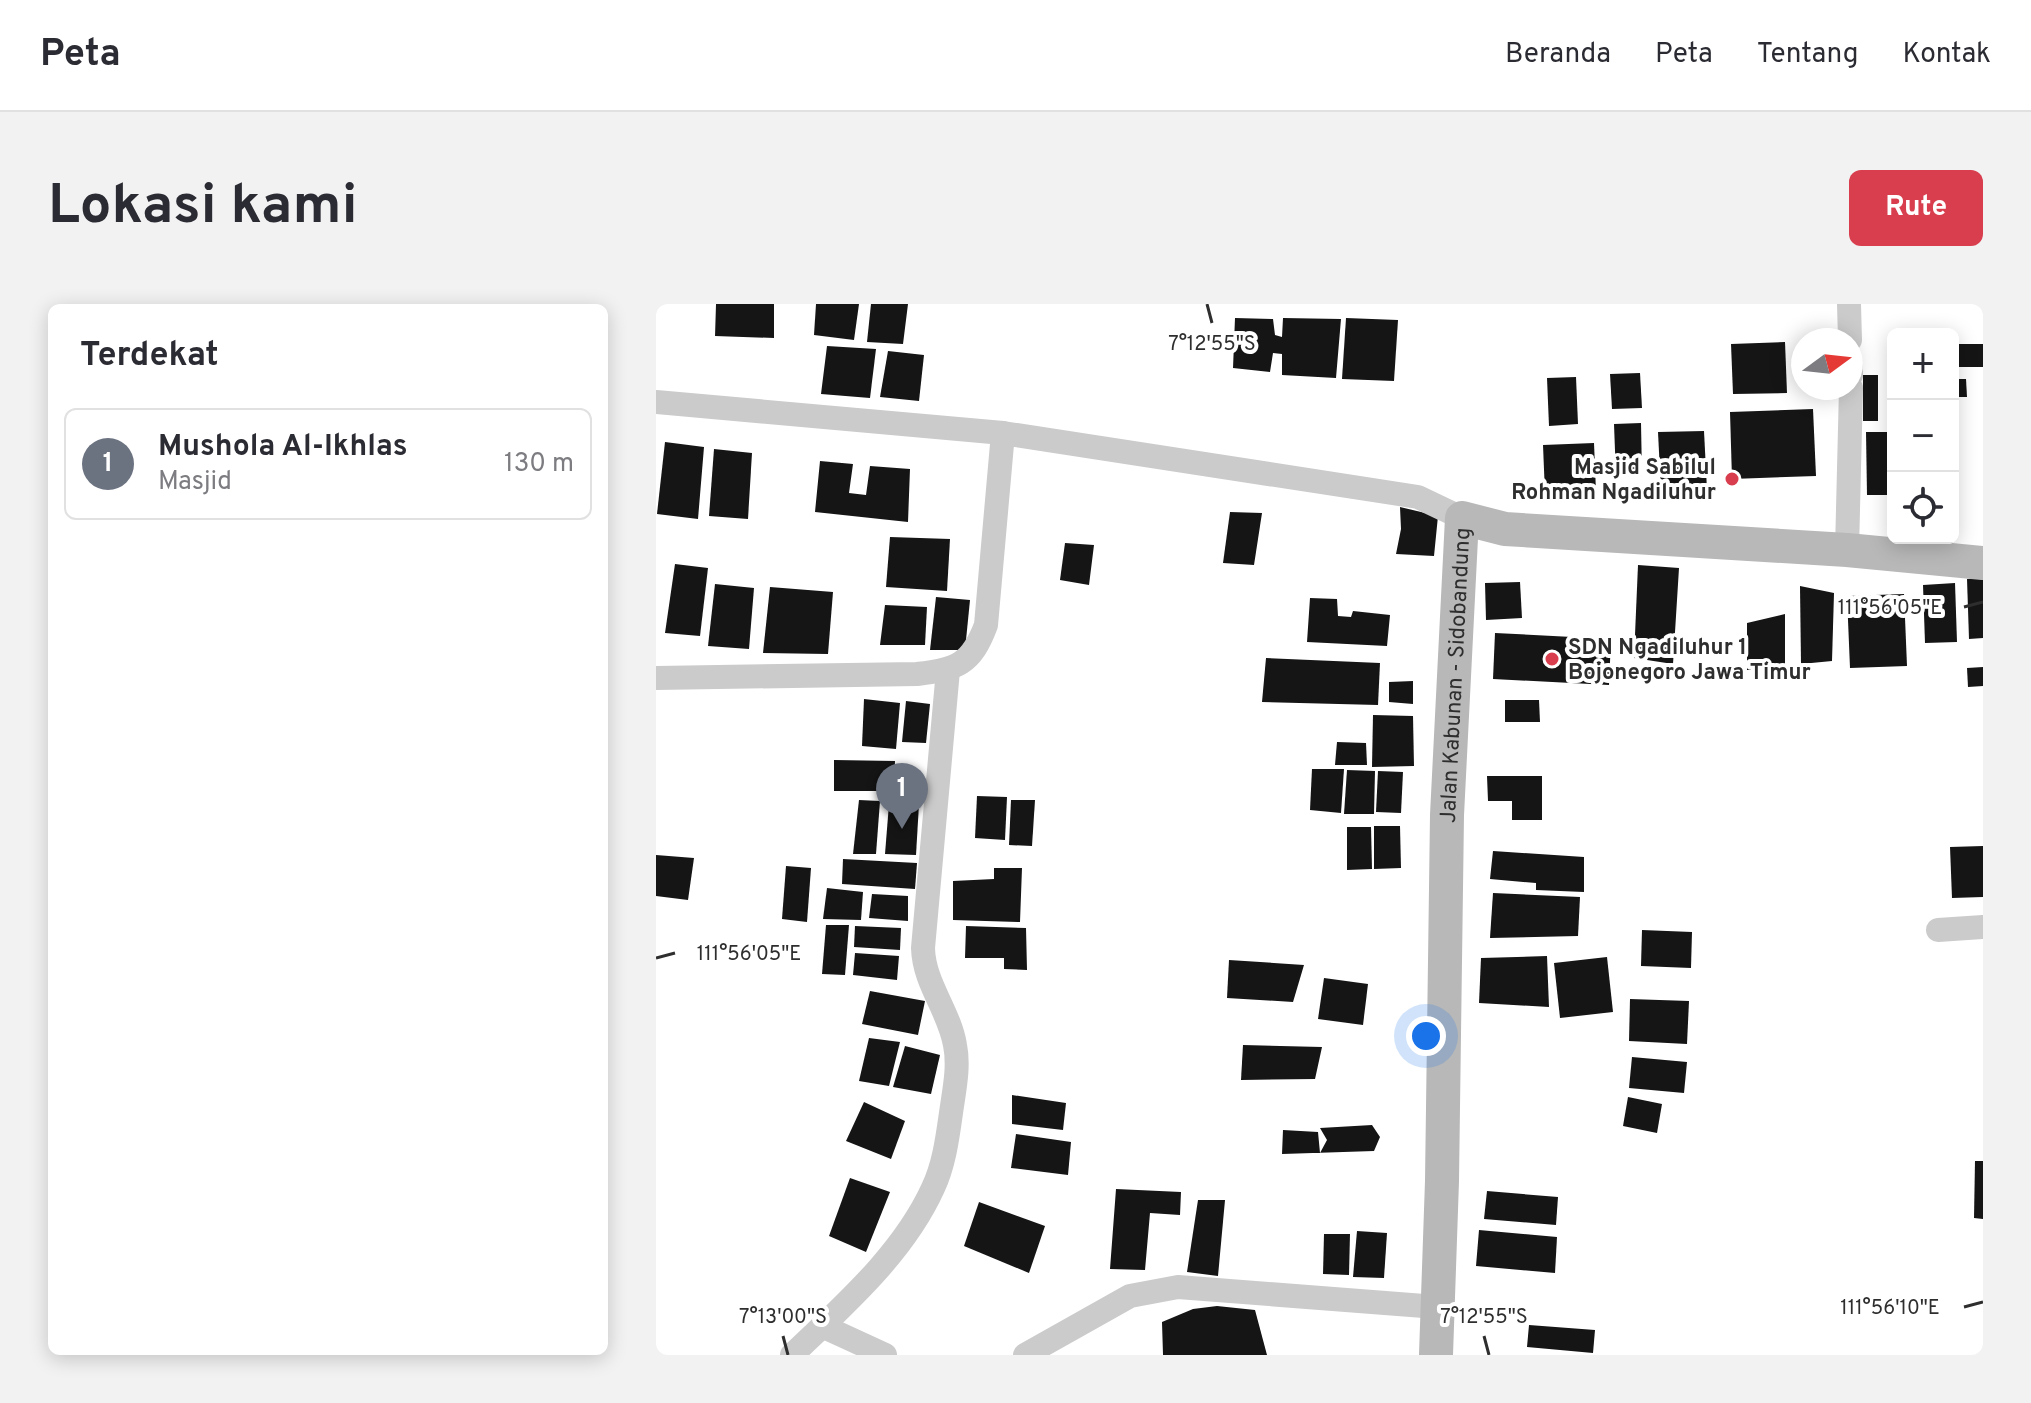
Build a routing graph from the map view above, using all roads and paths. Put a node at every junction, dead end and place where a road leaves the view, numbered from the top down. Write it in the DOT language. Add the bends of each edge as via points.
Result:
graph roads {
  1 [pos="1849,304"];
  2 [pos="1850,328"];
  3 [pos="1851,400"];
  4 [pos="656,402"];
  5 [pos="1003,433"];
  6 [pos="1462,518"];
  7 [pos="1847,550"];
  8 [pos="1983,563"];
  9 [pos="948,670"];
  10 [pos="656,678"];
  11 [pos="1983,927"];
  12 [pos="1938,930"];
  13 [pos="1437,1307"];
  14 [pos="822,1326"];
  15 [pos="792,1355"];
  16 [pos="885,1355"];
  17 [pos="1025,1355"];
  18 [pos="1436,1355"];
  1 -- 2 [label="street"];
  3 -- 7 [label="street"];
  4 -- 5 [label="street"];
  5 -- 6 [label="street" via="1418,497"];
  5 -- 9 [label="street" via="986,625 977,647"];
  6 -- 7 [label="street, Jalan Kabunan - Sidobandung" via="1505,529"];
  6 -- 13 [label="street, Jalan Kabunan - Sidobandung" via="1447,815"];
  7 -- 8 [label="street, Jalan Kabunan - Sidobandung"];
  9 -- 10 [label="street"];
  9 -- 14 [label="street" via="923,948 927,978 955,1043 947,1141 934,1187 917,1217 871,1277"];
  11 -- 12 [label="street"];
  13 -- 17 [label="street" via="1178,1287 1130,1296"];
  13 -- 18 [label="street, Jalan Kabunan - Sidobandung"];
  14 -- 15 [label="street"];
  14 -- 16 [label="street"];
}
